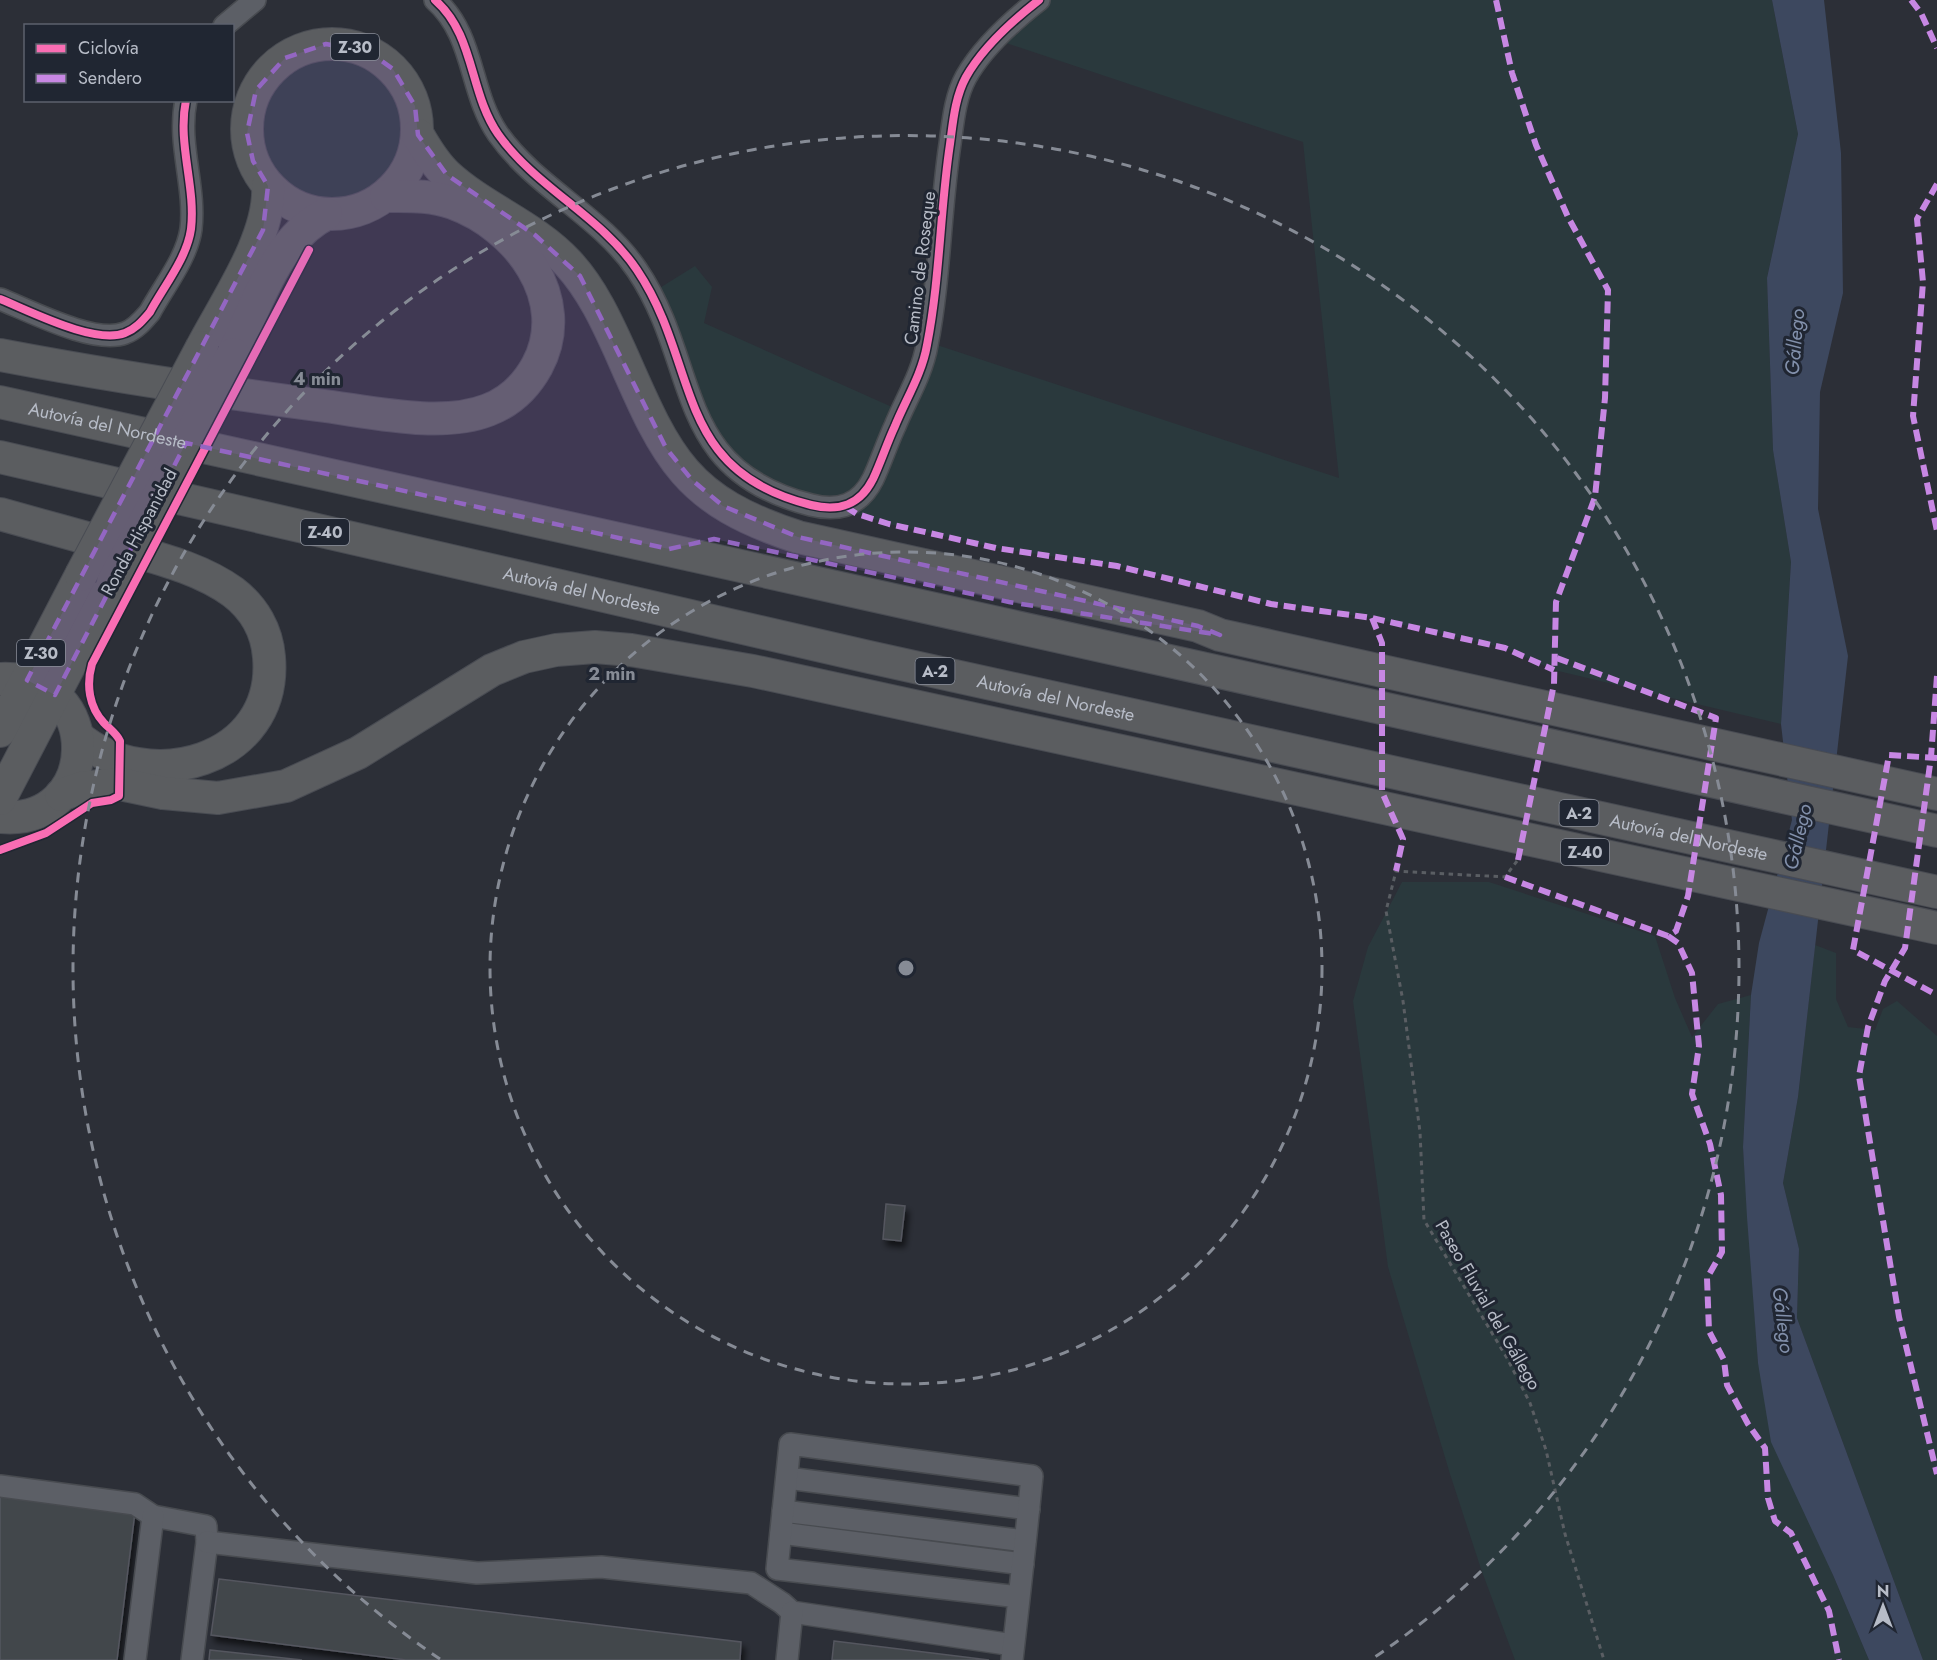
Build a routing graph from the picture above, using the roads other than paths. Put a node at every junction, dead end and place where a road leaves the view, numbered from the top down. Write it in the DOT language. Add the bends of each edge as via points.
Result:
graph roads {
  1 [pos="255,0"];
  2 [pos="435,0"];
  3 [pos="1039,0"];
  4 [pos="226,24"];
  5 [pos="186,102"];
  6 [pos="418,135"];
  7 [pos="268,186"];
  8 [pos="386,196"];
  9 [pos="326,214"];
  10 [pos="0,299"];
  11 [pos="0,343"];
  12 [pos="0,355"];
  13 [pos="101,374"];
  14 [pos="0,402"];
  15 [pos="0,457"];
  16 [pos="0,514"];
  17 [pos="669,549"];
  18 [pos="650,606"];
  19 [pos="1220,635"];
  20 [pos="13,680"];
  21 [pos="55,695"];
  22 [pos="0,731"];
  23 [pos="78,737"];
  24 [pos="1155,758"];
  25 [pos="1937,794"];
  26 [pos="61,795"];
  27 [pos="0,799"];
  28 [pos="0,818"];
  29 [pos="1937,831"];
  30 [pos="1937,892"];
  31 [pos="1937,928"];
  32 [pos="787,1478"];
  33 [pos="0,1486"];
  34 [pos="1029,1509"];
  35 [pos="783,1511"];
  36 [pos="153,1516"];
  37 [pos="781,1533"];
  38 [pos="207,1542"];
  39 [pos="1025,1542"];
  40 [pos="1023,1564"];
  41 [pos="1019,1597"];
  42 [pos="792,1612"];
  43 [pos="1013,1653"];
  44 [pos="135,1660"];
  45 [pos="192,1660"];
  46 [pos="787,1660"];
  1 -- 4 [label="street"];
  2 -- 3 [label="street, Camino de Roseque" via="458,27 478,96 501,138 538,178 620,248 640,275 696,411 722,456 757,486 788,500 833,509 846,507 868,489 925,357 950,144 956,104 966,77 994,39"];
  5 -- 10 [label="street" via="182,127 191,193 189,239 156,302 141,321 125,333 101,336"];
  6 -- 7 [label="highway, Ronda Hispanidad / Z-30" via="410,92 382,60 369,52 341,45 305,49 274,67 256,90 251,104 249,147"];
  6 -- 8 [label="highway, Ronda Hispanidad / Z-30" via="408,169"];
  6 -- 19 [label="highway" via="447,175 535,235 580,276 612,333 666,448 692,480 723,506 798,537 1198,626"];
  7 -- 9 [label="highway, Ronda Hispanidad / Z-30" via="294,206"];
  7 -- 20 [label="highway, Ronda Hispanidad / Z-30, bridge" via="263,230 81,575"];
  8 -- 9 [label="highway, Ronda Hispanidad / Z-30" via="347,214"];
  8 -- 13 [label="highway" via="425,196 470,211 514,244 541,281 549,309 546,343 532,375 500,405 457,418 422,417"];
  9 -- 21 [label="highway, Ronda Hispanidad / Z-30, bridge" via="287,246"];
  11 -- 13 [label="highway" via="90,363"];
  12 -- 13 [label="highway"];
  14 -- 17 [label="highway, Autovía del Nordeste"];
  15 -- 18 [label="highway, Autovía del Nordeste / Z-40"];
  16 -- 23 [label="highway" via="195,572 234,593 255,614 263,630 270,666 266,696 253,724 226,748 182,765 152,766 112,758"];
  17 -- 19 [label="highway" via="714,539 1009,602 1196,635"];
  17 -- 29 [label="highway, Autovía del Nordeste"];
  18 -- 24 [label="highway, Z-40" via="777,655 1070,728"];
  18 -- 30 [label="highway, Autovía del Nordeste / A-2"];
  19 -- 25 [label="highway"];
  20 -- 21 [label="highway"];
  20 -- 22 [label="highway, Ronda Hispanidad / Z-30"];
  21 -- 23 [label="highway" via="72,718"];
  21 -- 27 [label="highway, Ronda Hispanidad / Z-30"];
  23 -- 26 [label="highway" via="76,768"];
  24 -- 26 [label="highway" via="693,659 595,647 524,657 492,670 358,753 286,786 218,798 120,784 92,786"];
  24 -- 31 [label="highway, Z-40"];
  26 -- 28 [label="highway" via="34,813"];
  32 -- 34 [label="street"];
  32 -- 34 [label="street" via="790,1444 1032,1476"];
  32 -- 35 [label="street"];
  33 -- 36 [label="street" via="135,1504"];
  34 -- 39 [label="street"];
  35 -- 37 [label="street"];
  35 -- 39 [label="street"];
  36 -- 38 [label="street" via="204,1524"];
  36 -- 44 [label="street"];
  37 -- 40 [label="street"];
  37 -- 41 [label="street" via="777,1569"];
  38 -- 42 [label="street" via="477,1573 601,1567 751,1583"];
  38 -- 45 [label="street"];
  39 -- 40 [label="street"];
  40 -- 41 [label="street"];
  41 -- 43 [label="street"];
  42 -- 43 [label="street"];
  42 -- 46 [label="street"];
}
